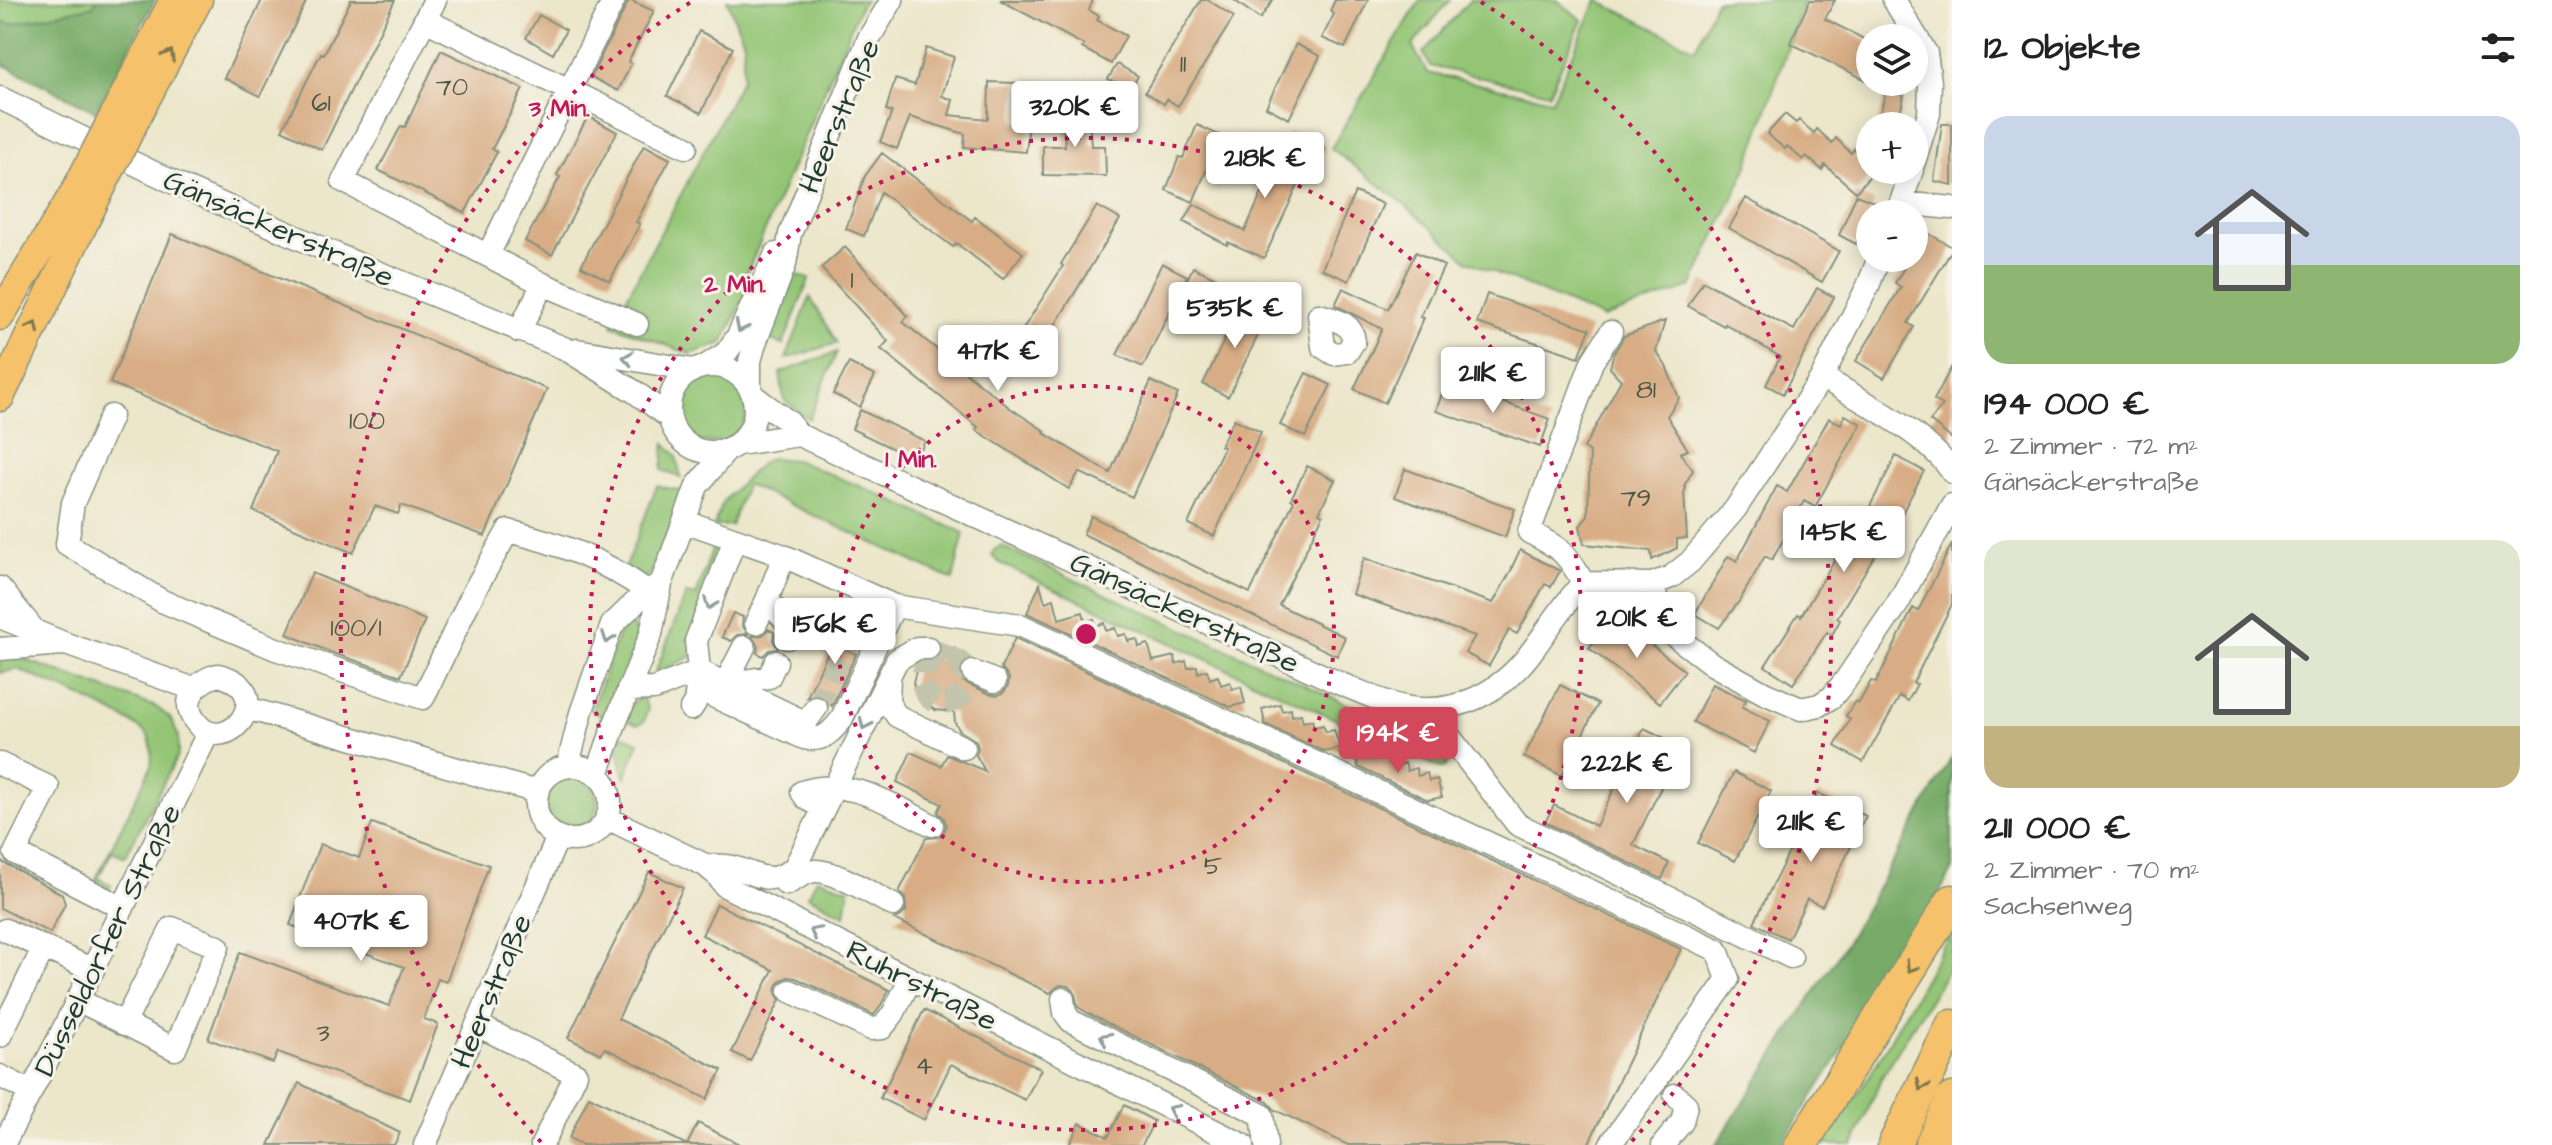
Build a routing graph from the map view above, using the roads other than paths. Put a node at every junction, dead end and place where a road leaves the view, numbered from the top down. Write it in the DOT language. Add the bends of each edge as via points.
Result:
graph roads {
  1 [pos="174,0"];
  2 [pos="198,0"];
  3 [pos="614,0"];
  4 [pos="892,0"];
  5 [pos="1894,0"];
  6 [pos="430,10"];
  7 [pos="568,91"];
  8 [pos="0,98"];
  9 [pos="131,105"];
  10 [pos="1928,117"];
  11 [pos="686,147"];
  12 [pos="85,195"];
  13 [pos="1928,208"];
  14 [pos="1952,208"];
  15 [pos="790,234"];
  16 [pos="488,255"];
  17 [pos="1874,272"];
  18 [pos="543,284"];
  19 [pos="0,316"];
  20 [pos="637,324"];
  21 [pos="519,331"];
  22 [pos="1611,332"];
  23 [pos="564,348"];
  24 [pos="700,368"];
  25 [pos="1822,377"];
  26 [pos="752,392"];
  27 [pos="0,397"];
  28 [pos="111,416"];
  29 [pos="670,418"];
  30 [pos="799,435"];
  31 [pos="684,443"];
  32 [pos="732,447"];
  33 [pos="1952,472"];
  34 [pos="697,486"];
  35 [pos="1952,505"];
  36 [pos="684,521"];
  37 [pos="735,539"];
  38 [pos="784,556"];
  39 [pos="1583,583"];
  40 [pos="1652,584"];
  41 [pos="654,587"];
  42 [pos="0,588"];
  43 [pos="869,595"];
  44 [pos="767,600"];
  45 [pos="894,606"];
  46 [pos="0,617"];
  47 [pos="858,621"];
  48 [pos="756,623"];
  49 [pos="34,629"];
  50 [pos="787,638"];
  51 [pos="66,644"];
  52 [pos="744,647"];
  53 [pos="928,648"];
  54 [pos="0,649"];
  55 [pos="776,662"];
  56 [pos="973,672"];
  57 [pos="889,676"];
  58 [pos="711,677"];
  59 [pos="995,681"];
  60 [pos="194,689"];
  61 [pos="628,690"];
  62 [pos="247,708"];
  63 [pos="816,708"];
  64 [pos="691,709"];
  65 [pos="1428,709"];
  66 [pos="208,733"];
  67 [pos="964,748"];
  68 [pos="0,764"];
  69 [pos="568,765"];
  70 [pos="597,774"];
  71 [pos="537,792"];
  72 [pos="829,798"];
  73 [pos="607,818"];
  74 [pos="932,825"];
  75 [pos="558,837"];
  76 [pos="711,869"];
  77 [pos="1952,901"];
  78 [pos="893,905"];
  79 [pos="123,908"];
  80 [pos="5,930"];
  81 [pos="44,947"];
  82 [pos="1791,957"];
  83 [pos="93,970"];
  84 [pos="910,980"];
  85 [pos="790,991"];
  86 [pos="1063,999"];
  87 [pos="78,1000"];
  88 [pos="124,1024"];
  89 [pos="477,1025"];
  90 [pos="1952,1026"];
  91 [pos="0,1036"];
  92 [pos="0,1076"];
  93 [pos="31,1092"];
  94 [pos="1675,1095"];
  95 [pos="1952,1099"];
  96 [pos="1265,1137"];
  97 [pos="3,1145"];
  98 [pos="425,1145"];
  99 [pos="542,1145"];
  100 [pos="1243,1145"];
  101 [pos="1610,1145"];
  102 [pos="1663,1145"];
  103 [pos="1801,1145"];
  104 [pos="1894,1145"];
  105 [pos="1931,1145"];
  1 -- 9 [label="main road"];
  9 -- 2 [label="main road, one-way"];
  3 -- 7 [label="street"];
  4 -- 15 [label="street, Heerstraße" via="869,38"];
  5 -- 10 [label="street" via="1926,53"];
  6 -- 7 [label="street"];
  6 -- 16 [label="street" via="343,181"];
  7 -- 11 [label="street"];
  7 -- 16 [label="street"];
  8 -- 21 [label="street, Gänsäckerstraße" via="183,187"];
  9 -- 12 [label="main road, bridge"];
  12 -- 19 [label="main road"];
  27 -- 12 [label="main road, one-way"];
  13 -- 14 [label="street"];
  15 -- 24 [label="street, Heerstraße, one-way" via="772,259 738,336 726,353"];
  15 -- 26 [label="street, Heerstraße" via="785,264 750,361"];
  16 -- 18 [label="street"];
  17 -- 25 [label="street"];
  18 -- 20 [label="street"];
  18 -- 21 [label="street"];
  21 -- 23 [label="street, Gänsäckerstraße"];
  22 -- 39 [label="street" via="1592,362 1529,532 1571,559"];
  24 -- 23 [label="street, Gänsäckerstraße, one-way"];
  23 -- 29 [label="street, Gänsäckerstraße"];
  24 -- 26 [label="street" via="733,370"];
  24 -- 29 [label="street" via="682,378 672,392"];
  25 -- 33 [label="street" via="1909,432"];
  25 -- 40 [label="street" via="1736,508 1690,562"];
  26 -- 30 [label="street, Gänsäckerstraße"];
  26 -- 32 [label="street" via="755,420 749,434"];
  28 -- 41 [label="street" via="73,503 67,544 162,601 276,649 407,694 423,698 508,531 553,542"];
  29 -- 31 [label="street"];
  30 -- 32 [label="street"];
  30 -- 65 [label="street, Gänsäckerstraße" via="1341,684 1405,708"];
  31 -- 32 [label="street" via="706,452"];
  31 -- 34 [label="street"];
  32 -- 34 [label="street"];
  34 -- 36 [label="street"];
  35 -- 40 [label="street" via="1898,603 1845,681 1819,705 1801,709 1712,664 1671,633"];
  36 -- 37 [label="street"];
  36 -- 41 [label="street"];
  37 -- 38 [label="street"];
  37 -- 58 [label="street, one-way" via="696,641"];
  38 -- 43 [label="street"];
  38 -- 44 [label="street"];
  39 -- 40 [label="street"];
  39 -- 65 [label="street, Gänsäckerstraße" via="1500,685 1474,700"];
  41 -- 61 [label="street" via="651,634"];
  41 -- 69 [label="street, one-way" via="612,625"];
  42 -- 49 [label="street"];
  43 -- 45 [label="street"];
  43 -- 47 [label="street"];
  44 -- 48 [label="street"];
  44 -- 50 [label="street" via="792,628"];
  45 -- 58 [label="street" via="829,735 804,738 713,696"];
  45 -- 101 [label="street" via="1020,625 1717,950 1728,979"];
  46 -- 49 [label="street"];
  49 -- 51 [label="street"];
  51 -- 54 [label="street"];
  51 -- 60 [label="street"];
  52 -- 58 [label="street"];
  53 -- 57 [label="street" via="897,660"];
  55 -- 58 [label="street" via="769,677"];
  56 -- 59 [label="street"];
  57 -- 67 [label="street" via="888,703 897,716"];
  57 -- 72 [label="street, one-way"];
  58 -- 61 [label="street"];
  58 -- 63 [label="street" via="800,720"];
  58 -- 64 [label="street"];
  60 -- 62 [label="street" via="203,679 232,678 243,688"];
  60 -- 66 [label="street" via="189,707 194,721"];
  61 -- 70 [label="street"];
  62 -- 66 [label="street" via="237,727"];
  62 -- 71 [label="street"];
  65 -- 82 [label="street" via="1517,824"];
  66 -- 79 [label="street, Düsseldorfer Straße"];
  68 -- 79 [label="street" via="48,787 15,853"];
  69 -- 70 [label="street"];
  69 -- 71 [label="street" via="549,774"];
  70 -- 73 [label="street" via="609,794"];
  71 -- 75 [label="street" via="536,813"];
  72 -- 74 [label="street" via="856,789"];
  72 -- 76 [label="street" via="795,867 782,878 764,879 732,867"];
  73 -- 75 [label="street" via="591,835"];
  73 -- 76 [label="street, Ruhrstraße"];
  75 -- 89 [label="street, Heerstraße"];
  76 -- 78 [label="street" via="766,887 817,870"];
  84 -- 76 [label="street, Ruhrstraße, one-way" via="725,886"];
  77 -- 103 [label="highway, one-way"];
  79 -- 83 [label="street, Düsseldorfer Straße"];
  80 -- 81 [label="street"];
  81 -- 83 [label="street"];
  81 -- 91 [label="street"];
  83 -- 87 [label="street, Düsseldorfer Straße"];
  84 -- 85 [label="street" via="882,1028 871,1029"];
  100 -- 84 [label="street, Ruhrstraße, one-way"];
  96 -- 86 [label="street, one-way" via="1262,1115 1071,1021"];
  87 -- 88 [label="street"];
  87 -- 93 [label="street, Düsseldorfer Straße"];
  88 -- 88 [label="street" via="175,1049 218,947 172,928"];
  89 -- 98 [label="street, Heerstraße"];
  89 -- 99 [label="street" via="576,1074"];
  90 -- 104 [label="highway, one-way"];
  92 -- 93 [label="street"];
  93 -- 97 [label="street, Düsseldorfer Straße"];
  94 -- 102 [label="street" via="1686,1105 1682,1122"];
  95 -- 105 [label="highway"];
}
